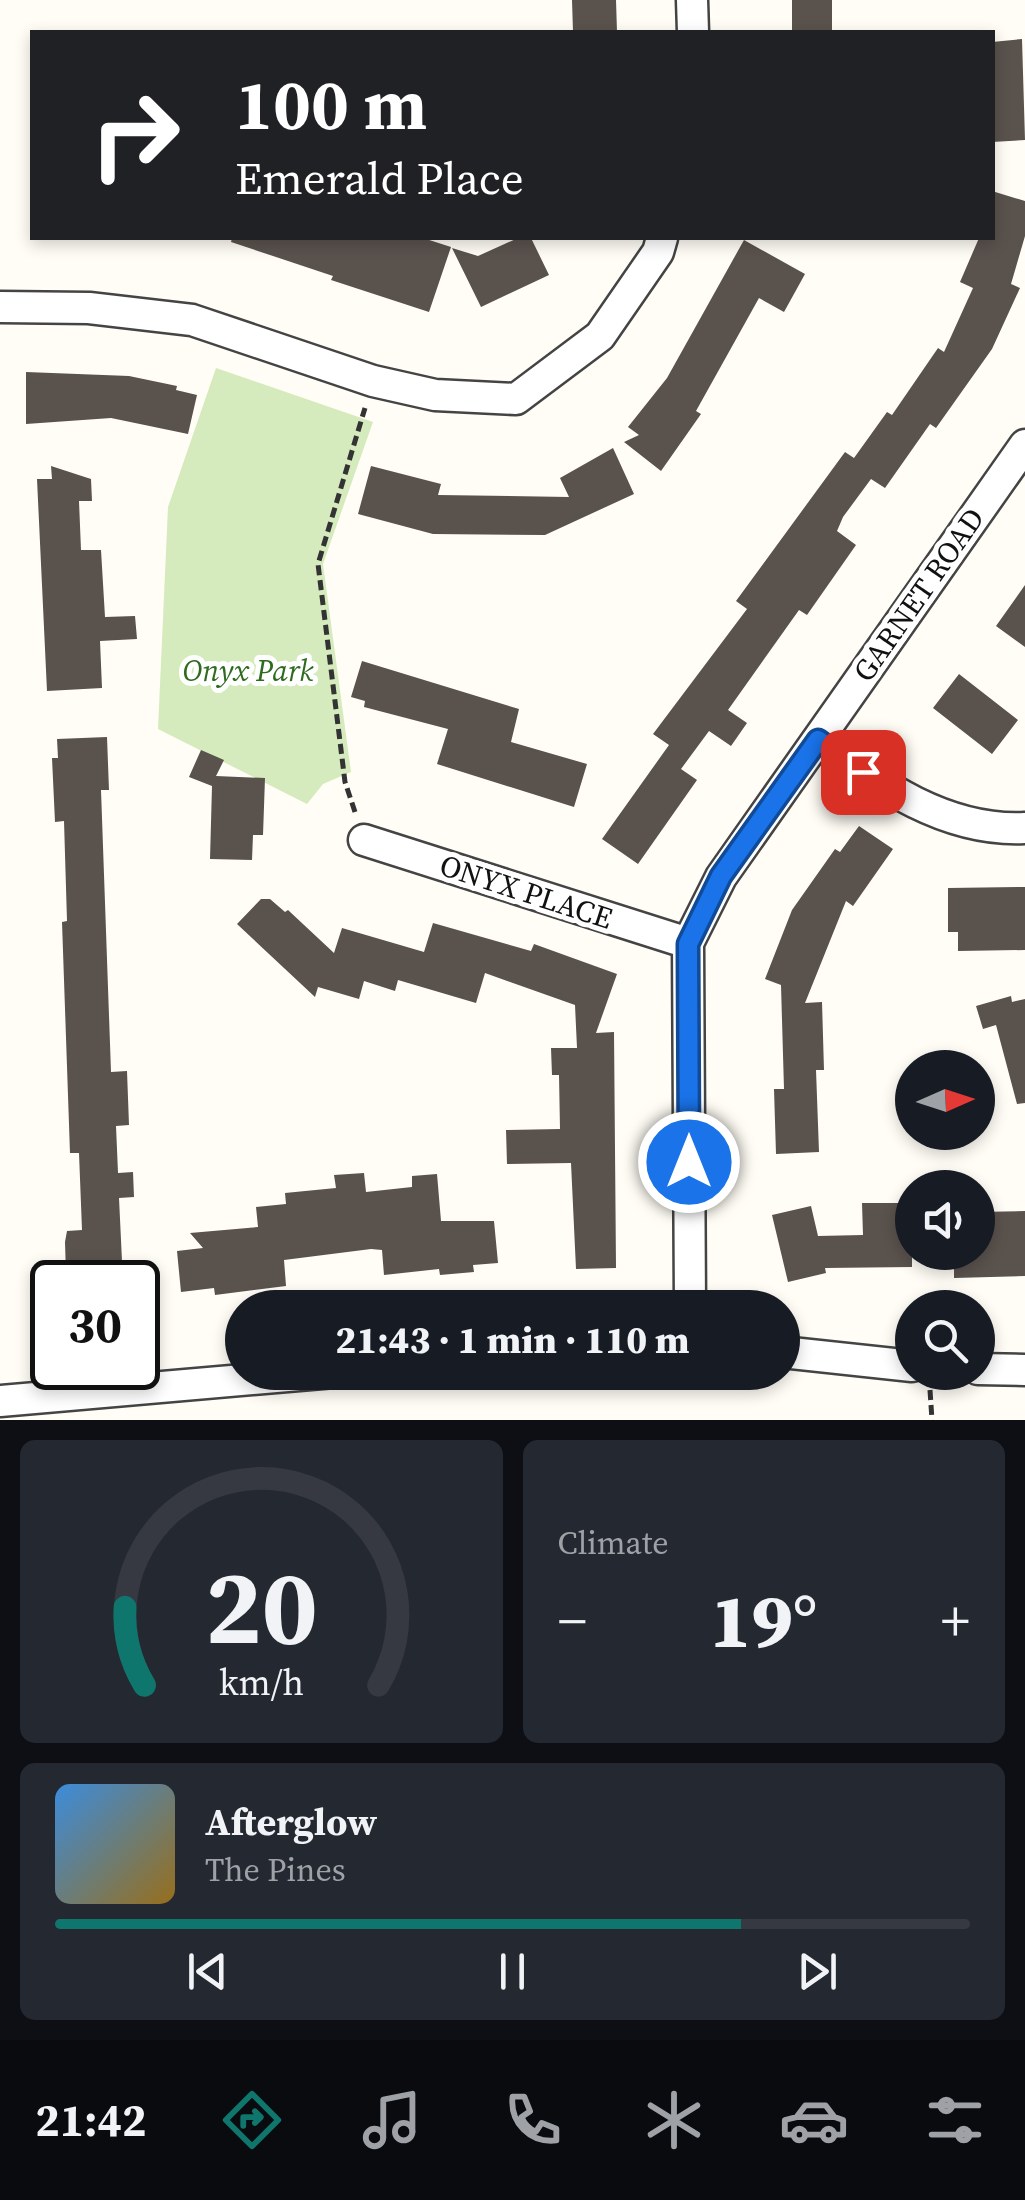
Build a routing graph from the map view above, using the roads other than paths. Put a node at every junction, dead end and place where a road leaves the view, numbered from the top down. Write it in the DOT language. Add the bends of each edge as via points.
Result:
graph roads {
  1 [pos="692,0"];
  2 [pos="694,30"];
  3 [pos="661,240"];
  4 [pos="0,307"];
  5 [pos="1025,445"];
  6 [pos="818,740"];
  7 [pos="1025,828"];
  8 [pos="364,840"];
  9 [pos="688,944"];
  10 [pos="690,1290"];
  11 [pos="800,1354"];
  12 [pos="895,1364"];
  13 [pos="995,1369"];
  14 [pos="1025,1370"];
  15 [pos="225,1381"];
  16 [pos="0,1401"];
  1 -- 2 [label="street"];
  3 -- 4 [label="street" via="600,336 516,399 435,395 373,381 192,320 89,308"];
  5 -- 6 [label="street, GARNET ROAD"];
  6 -- 7 [label="street" via="916,805 978,825"];
  6 -- 9 [label="street, GARNET ROAD" via="721,876"];
  8 -- 9 [label="street, ONYX PLACE"];
  9 -- 10 [label="street, GARNET ROAD"];
  11 -- 12 [label="street"];
  13 -- 14 [label="street"];
  15 -- 16 [label="street"];
}
